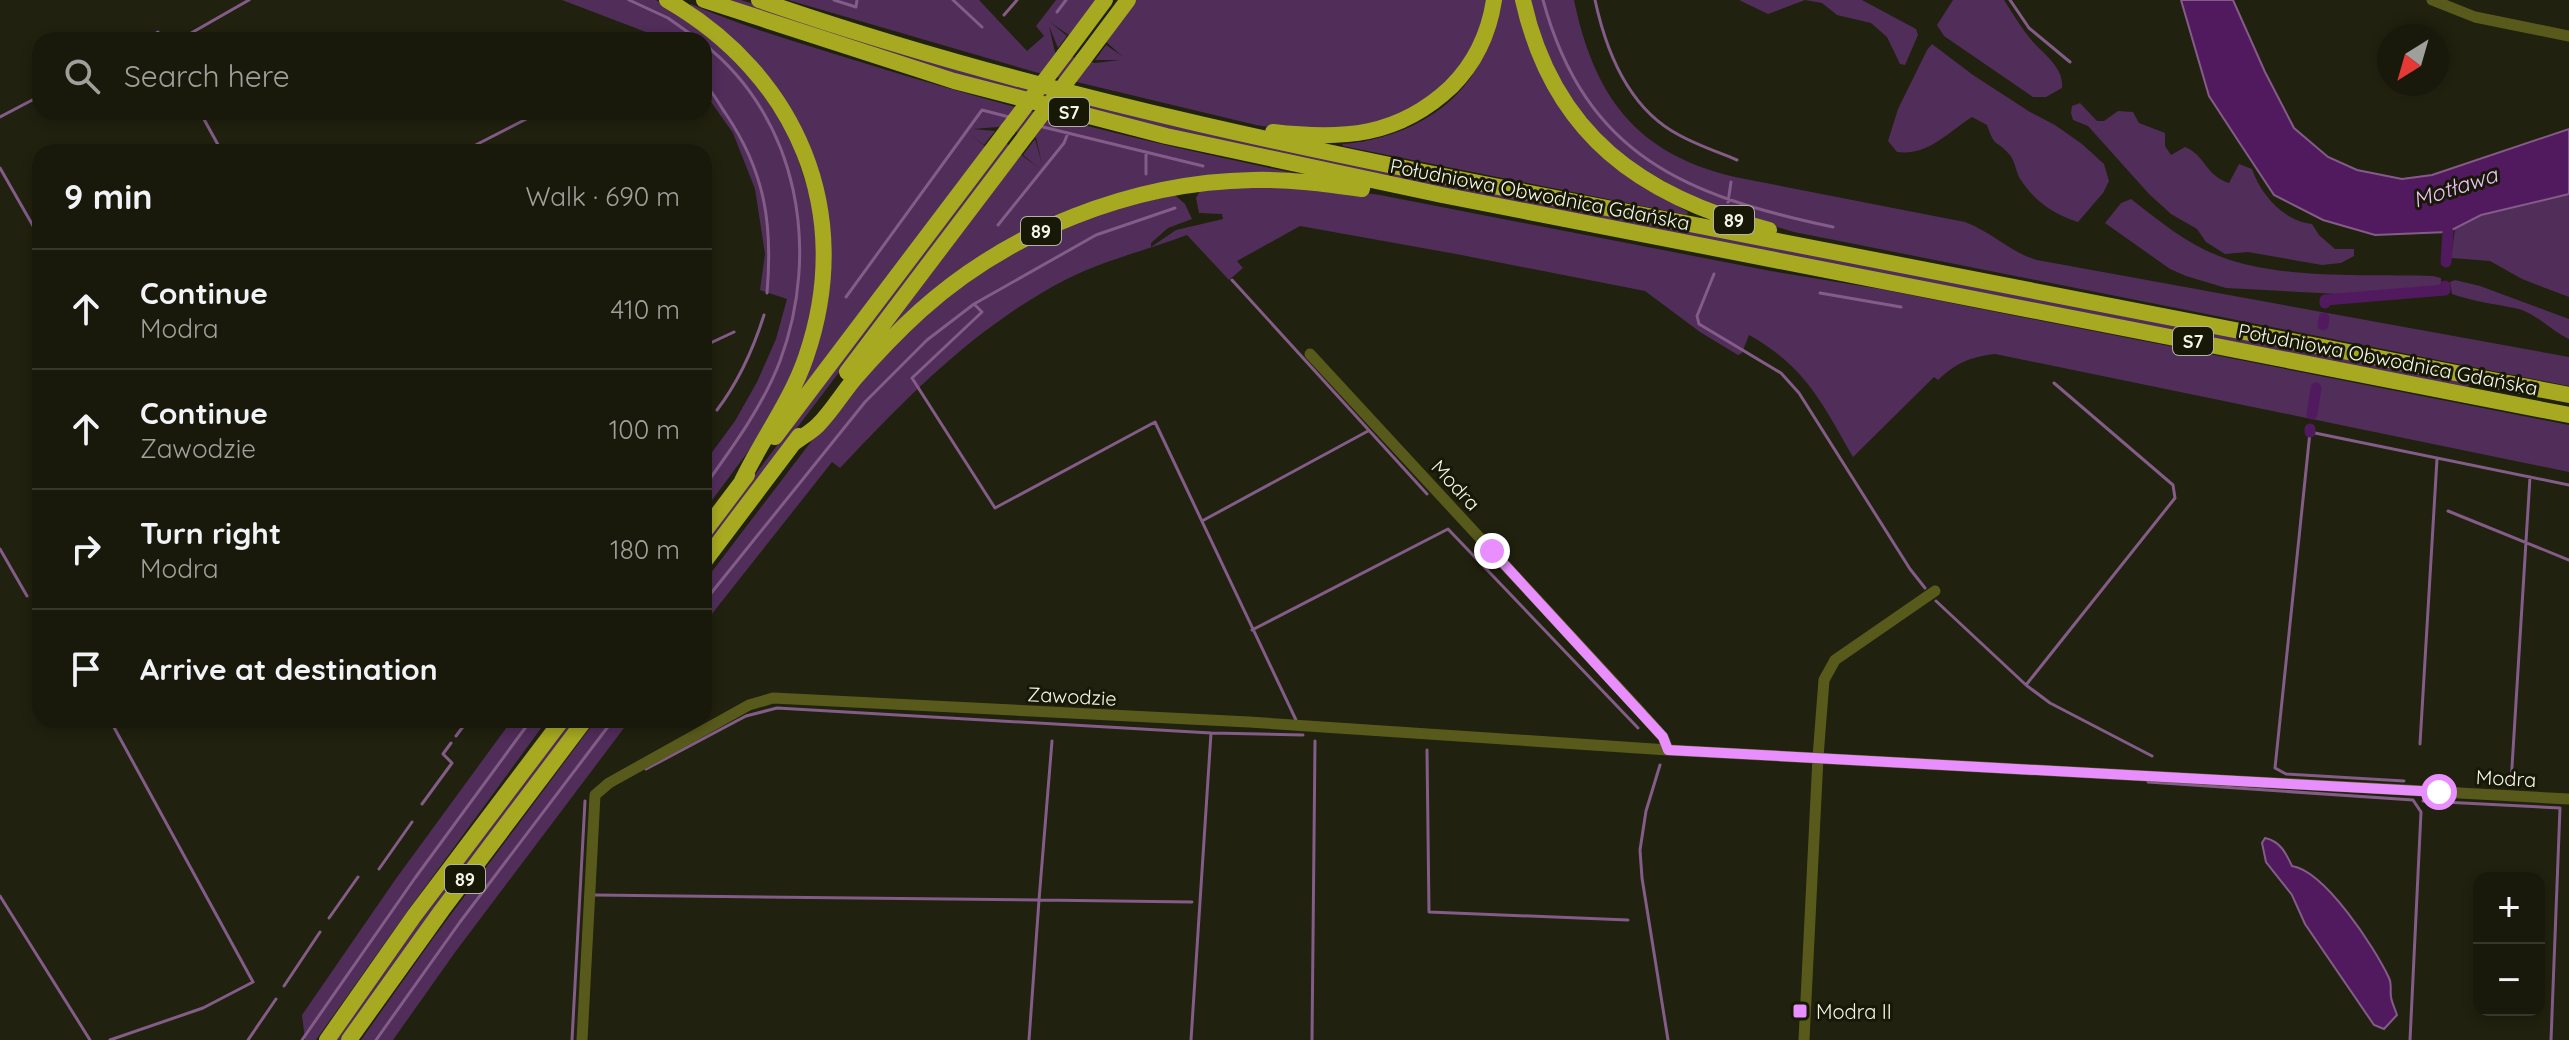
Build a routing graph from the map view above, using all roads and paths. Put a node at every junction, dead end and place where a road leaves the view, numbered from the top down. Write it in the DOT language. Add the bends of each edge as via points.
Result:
graph roads {
  1 [pos="667,0"];
  2 [pos="704,0"];
  3 [pos="759,0"];
  4 [pos="1105,0"];
  5 [pos="1128,0"];
  6 [pos="1494,0"];
  7 [pos="1523,0"];
  8 [pos="2432,0"];
  9 [pos="2569,36"];
  10 [pos="1230,132"];
  11 [pos="1442,195"];
  12 [pos="1823,250"];
  13 [pos="1310,354"];
  14 [pos="2569,395"];
  15 [pos="2569,415"];
  16 [pos="794,443"];
  17 [pos="742,481"];
  18 [pos="712,521"];
  19 [pos="712,551"];
  20 [pos="1935,591"];
  21 [pos="712,727"];
  22 [pos="556,728"];
  23 [pos="579,728"];
  24 [pos="709,728"];
  25 [pos="1668,750"];
  26 [pos="1818,757"];
  27 [pos="2569,799"];
  28 [pos="327,1040"];
  29 [pos="349,1040"];
  30 [pos="582,1040"];
  31 [pos="1804,1040"];
  1 -- 17 [label="highway" via="734,48 773,95 804,153 822,226 824,273 815,328 787,400"];
  2 -- 11 [label="highway, Południowa Obwodnica Gdańska / S7" via="897,64 1056,109"];
  3 -- 10 [label="highway, Południowa Obwodnica Gdańska / S7" via="1032,84"];
  4 -- 17 [label="highway, bridge"];
  5 -- 16 [label="highway, 89, bridge"];
  6 -- 10 [label="highway" via="1479,50 1456,82 1415,115 1374,131 1332,136"];
  7 -- 12 [label="highway, 89" via="1557,89 1620,164 1677,199"];
  8 -- 9 [label="street" via="2475,17"];
  10 -- 12 [label="highway, Południowa Obwodnica Gdańska / S7"];
  11 -- 15 [label="highway, Południowa Obwodnica Gdańska / S7"];
  11 -- 16 [label="highway, 89" via="1251,180 1154,192 1084,213 1004,250 949,286 887,343 819,424"];
  12 -- 14 [label="highway, Południowa Obwodnica Gdańska / S7"];
  13 -- 25 [label="street, Modra" via="1663,737"];
  16 -- 19 [label="highway, 89"];
  17 -- 18 [label="highway"];
  20 -- 26 [label="street" via="1835,660 1824,680"];
  21 -- 25 [label="street, Zawodzie" via="773,698"];
  22 -- 28 [label="highway, 89"];
  23 -- 29 [label="highway, 89"];
  24 -- 30 [label="street, Zawodzie" via="595,795"];
  25 -- 26 [label="street, Zawodzie"];
  26 -- 27 [label="street, Modra"];
  26 -- 31 [label="street"];
}
